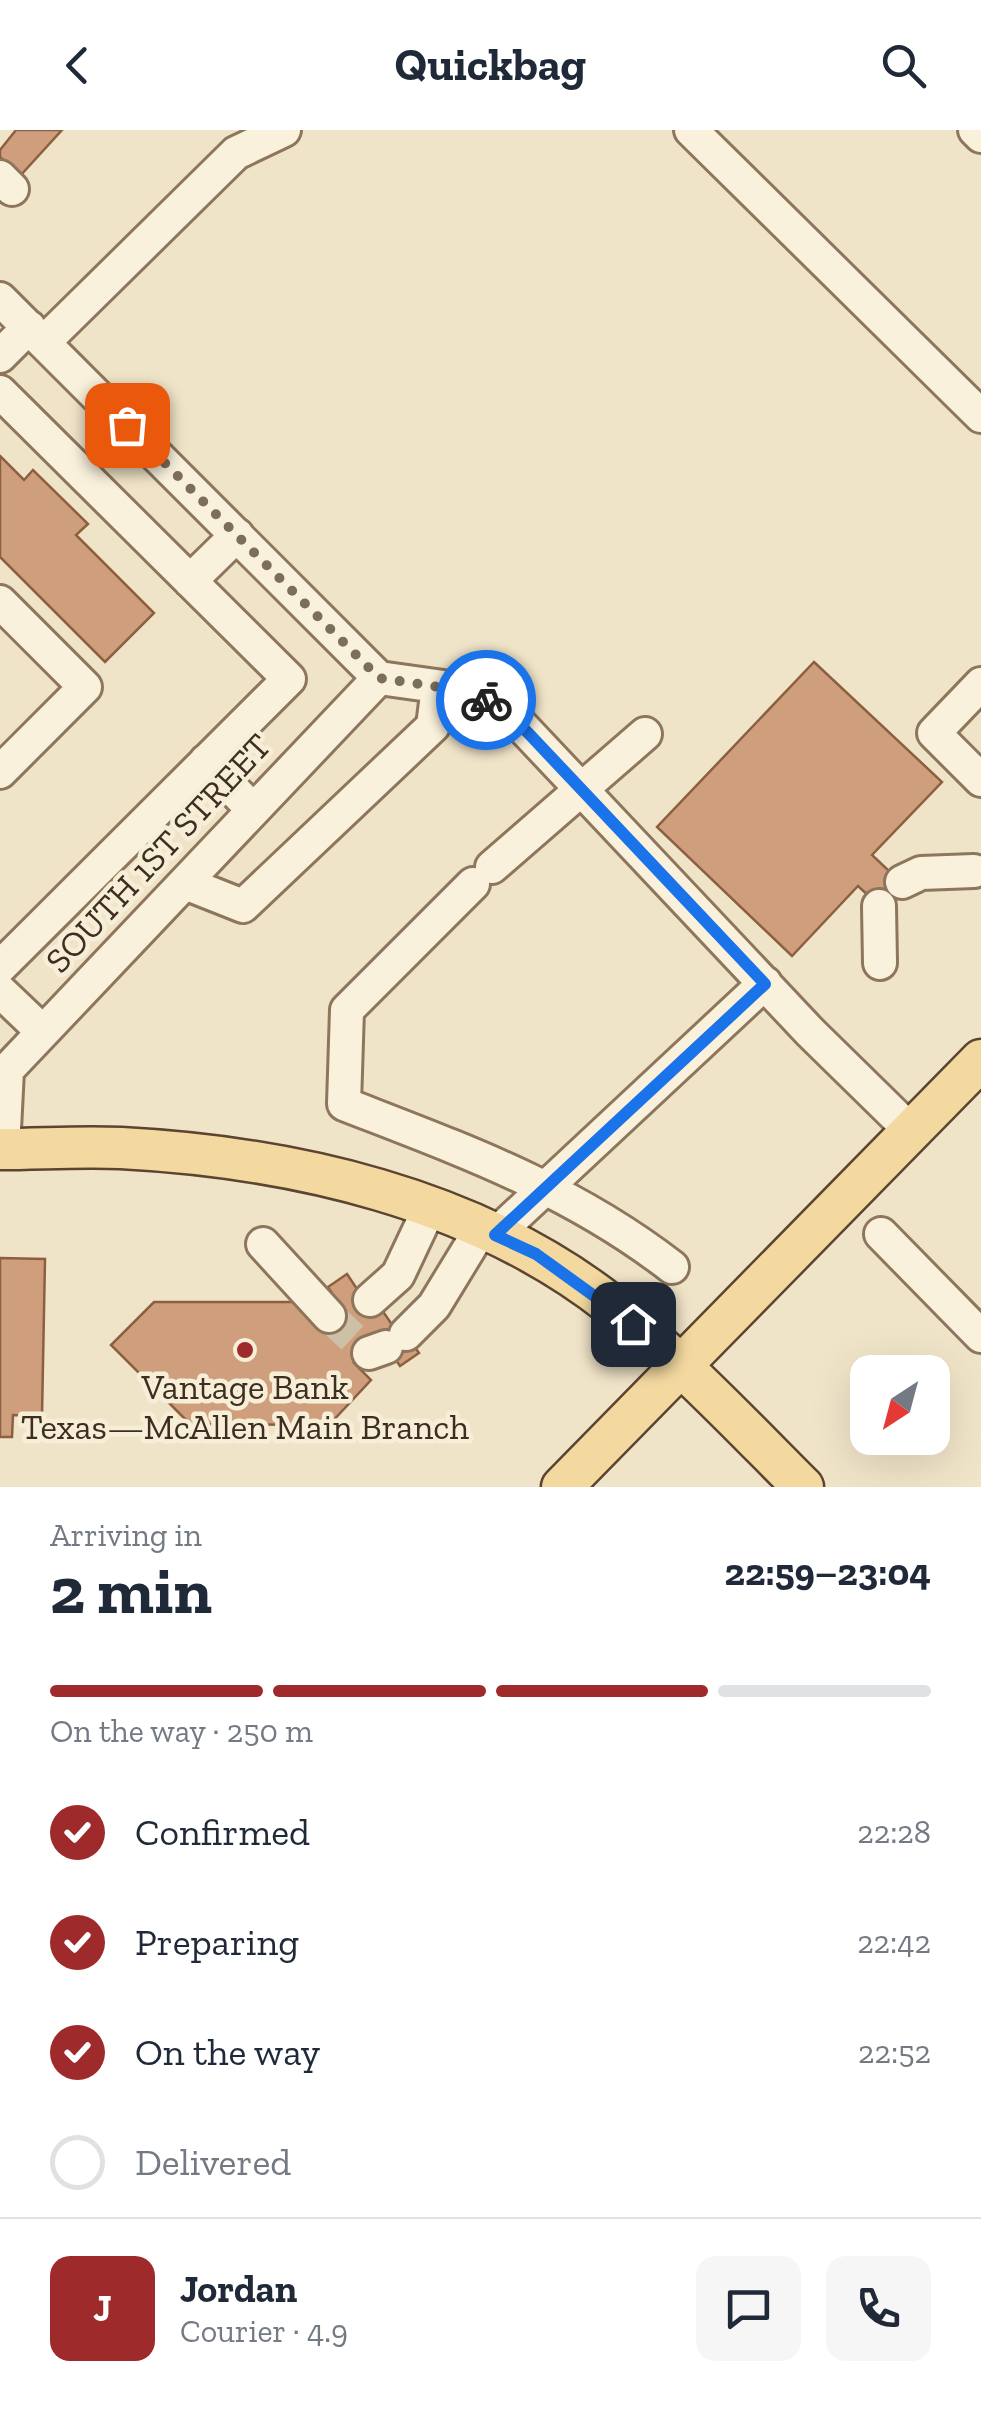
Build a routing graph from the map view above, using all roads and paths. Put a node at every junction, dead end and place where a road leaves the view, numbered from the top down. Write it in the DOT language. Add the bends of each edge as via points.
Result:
graph roads {
  1 [pos="284,130"];
  2 [pos="691,130"];
  3 [pos="975,130"];
  4 [pos="981,136"];
  5 [pos="0,299"];
  6 [pos="37,335"];
  7 [pos="0,356"];
  8 [pos="0,392"];
  9 [pos="981,416"];
  10 [pos="237,535"];
  11 [pos="190,581"];
  12 [pos="0,602"];
  13 [pos="379,678"];
  14 [pos="981,684"];
  15 [pos="438,686"];
  16 [pos="646,734"];
  17 [pos="206,761"];
  18 [pos="0,772"];
  19 [pos="981,780"];
  20 [pos="583,789"];
  21 [pos="254,810"];
  22 [pos="974,870"];
  23 [pos="184,883"];
  24 [pos="880,963"];
  25 [pos="0,967"];
  26 [pos="765,984"];
  27 [pos="0,991"];
  28 [pos="43,1032"];
  29 [pos="981,1060"];
  30 [pos="912,1131"];
  31 [pos="2,1149"];
  32 [pos="549,1187"];
  33 [pos="430,1207"];
  34 [pos="488,1232"];
  35 [pos="881,1234"];
  36 [pos="262,1244"];
  37 [pos="672,1267"];
  38 [pos="370,1300"];
  39 [pos="329,1316"];
  40 [pos="981,1336"];
  41 [pos="387,1345"];
  42 [pos="680,1365"];
  43 [pos="562,1487"];
  44 [pos="804,1487"];
  1 -- 6 [label="street" via="236,154"];
  2 -- 9 [label="street"];
  3 -- 4 [label="street"];
  5 -- 6 [label="street"];
  6 -- 7 [label="street"];
  6 -- 10 [label="street"];
  8 -- 11 [label="street"];
  10 -- 11 [label="street"];
  10 -- 13 [label="street"];
  11 -- 17 [label="street" via="289,679"];
  12 -- 18 [label="street" via="85,687"];
  13 -- 15 [label="street"];
  13 -- 21 [label="street, SOUTH 1ST STREET"];
  14 -- 19 [label="street" via="934,733"];
  15 -- 20 [label="street" via="472,692 515,719"];
  15 -- 23 [label="street" via="434,726 243,906"];
  16 -- 20 [label="street"];
  17 -- 21 [label="street"];
  17 -- 25 [label="street"];
  20 -- 26 [label="street"];
  20 -- 32 [label="street" via="347,1010 344,1104"];
  21 -- 23 [label="street, SOUTH 1ST STREET"];
  22 -- 24 [label="street" via="921,873 890,894"];
  23 -- 28 [label="street, SOUTH 1ST STREET"];
  26 -- 30 [label="street"];
  26 -- 32 [label="street"];
  27 -- 28 [label="street"];
  28 -- 31 [label="street, SOUTH 1ST STREET" via="6,1070"];
  29 -- 30 [label="main road"];
  30 -- 42 [label="main road"];
  31 -- 33 [label="main road" via="120,1148 247,1160"];
  32 -- 34 [label="street"];
  32 -- 37 [label="street" via="615,1223"];
  33 -- 34 [label="main road"];
  33 -- 38 [label="street" via="398,1275"];
  34 -- 41 [label="street" via="434,1306"];
  34 -- 42 [label="main road" via="536,1254 609,1304"];
  35 -- 40 [label="street"];
  36 -- 39 [label="street"];
  42 -- 43 [label="main road"];
  42 -- 44 [label="main road"];
}
